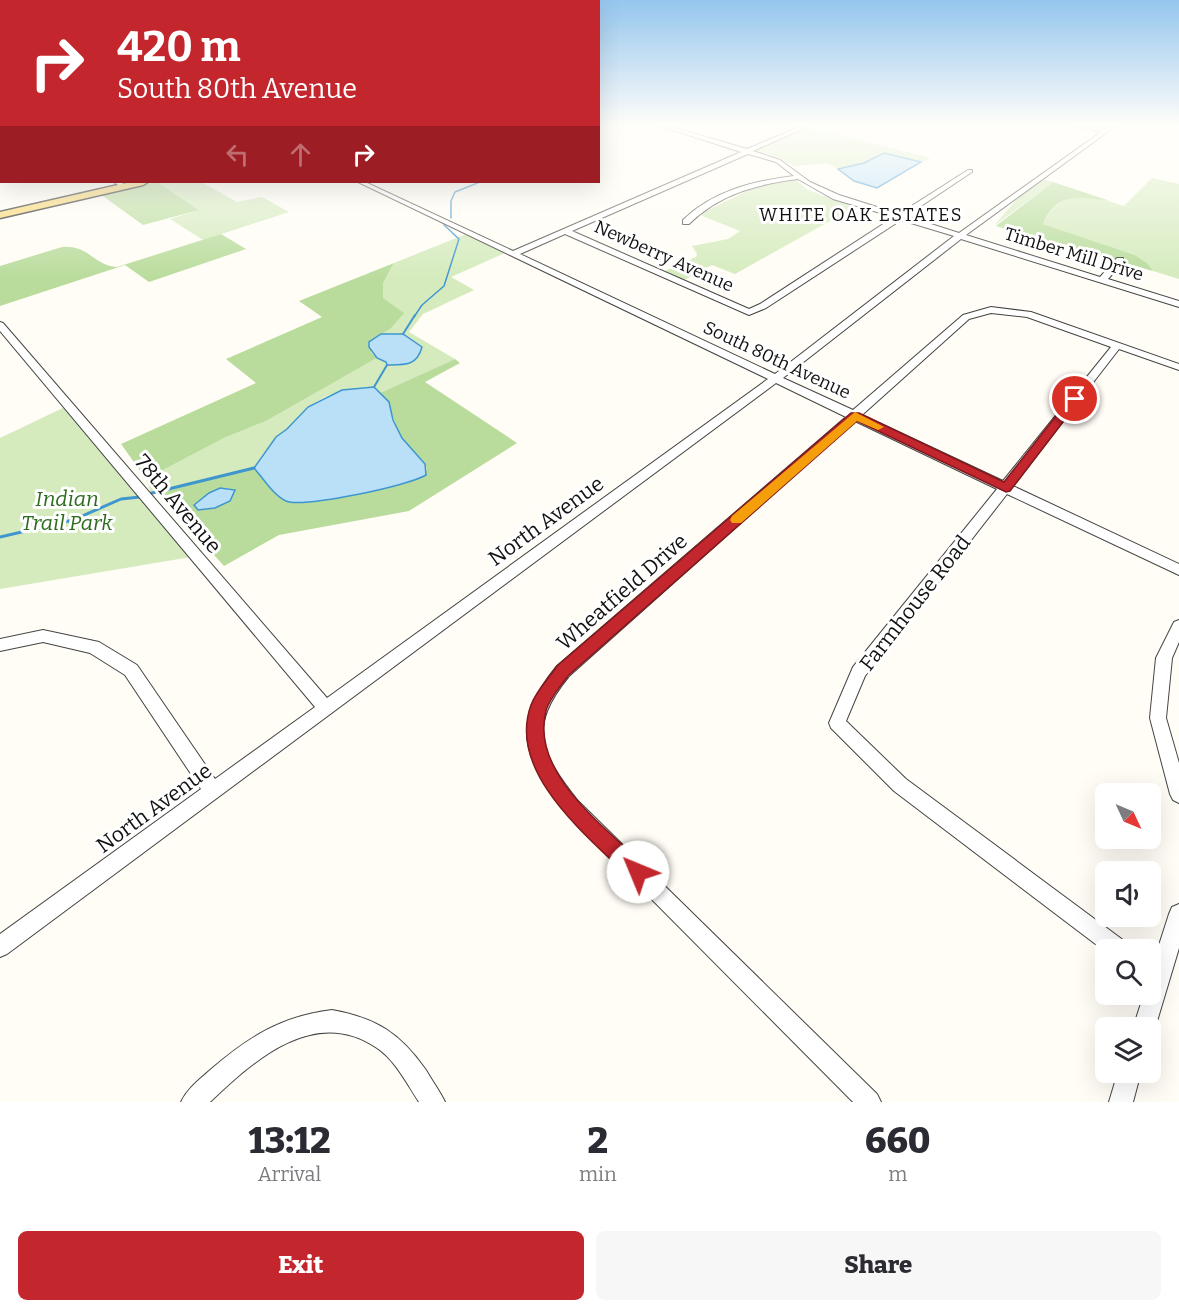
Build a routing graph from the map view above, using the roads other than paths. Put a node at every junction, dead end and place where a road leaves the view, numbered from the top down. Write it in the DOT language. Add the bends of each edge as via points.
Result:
graph roads {
  1 [pos="691,176"];
  2 [pos="962,176"];
  3 [pos="1043,176"];
  4 [pos="799,177"];
  5 [pos="120,183"];
  6 [pos="363,183"];
  7 [pos="0,210"];
  8 [pos="0,215"];
  9 [pos="899,217"];
  10 [pos="686,222"];
  11 [pos="565,231"];
  12 [pos="960,236"];
  13 [pos="513,254"];
  14 [pos="1120,260"];
  15 [pos="1102,280"];
  16 [pos="1179,304"];
  17 [pos="0,325"];
  18 [pos="1117,346"];
  19 [pos="1179,367"];
  20 [pos="776,378"];
  21 [pos="855,416"];
  22 [pos="1006,488"];
  23 [pos="1179,570"];
  24 [pos="1179,626"];
  25 [pos="0,645"];
  26 [pos="326,708"];
  27 [pos="213,791"];
  28 [pos="1179,794"];
  29 [pos="1179,914"];
  30 [pos="1105,939"];
  31 [pos="0,947"];
  32 [pos="1161,960"];
  33 [pos="1127,1083"];
  34 [pos="193,1102"];
  35 [pos="433,1102"];
  36 [pos="869,1102"];
  37 [pos="1121,1102"];
  1 -- 11 [label="street"];
  2 -- 9 [label="street"];
  3 -- 12 [label="street, North Avenue"];
  4 -- 9 [label="street, Timber Mill Drive" via="822,192"];
  4 -- 10 [label="street" via="750,185 695,211"];
  5 -- 7 [label="main road"];
  5 -- 8 [label="main road"];
  6 -- 13 [label="street, South 80th Avenue"];
  9 -- 11 [label="street, Newberry Avenue" via="749,312"];
  9 -- 12 [label="street, Timber Mill Drive"];
  11 -- 13 [label="street"];
  12 -- 15 [label="street, Timber Mill Drive"];
  12 -- 20 [label="street, North Avenue"];
  13 -- 20 [label="street, South 80th Avenue"];
  14 -- 15 [label="street"];
  15 -- 16 [label="street, Timber Mill Drive"];
  17 -- 26 [label="street, 78th Avenue"];
  18 -- 19 [label="street, Wheatfield Drive"];
  18 -- 21 [label="street, Wheatfield Drive" via="1028,314 991,310 976,313 966,317"];
  18 -- 22 [label="street, Farmhouse Road"];
  20 -- 21 [label="street, South 80th Avenue"];
  20 -- 26 [label="street, North Avenue"];
  21 -- 22 [label="street, South 80th Avenue"];
  21 -- 36 [label="street, Wheatfield Drive" via="563,671 539,706 534,733 541,762 572,807"];
  22 -- 23 [label="street, South 80th Avenue"];
  22 -- 30 [label="street, Farmhouse Road" via="859,672 837,723 900,784"];
  24 -- 28 [label="street" via="1164,658 1158,717"];
  25 -- 27 [label="street" via="43,636 94,647 131,670"];
  26 -- 27 [label="street, North Avenue"];
  27 -- 31 [label="street, North Avenue"];
  29 -- 32 [label="street"];
  33 -- 37 [label="street"];
  34 -- 35 [label="street" via="231,1066 270,1038 314,1023 341,1022 365,1028 386,1041"];
}
